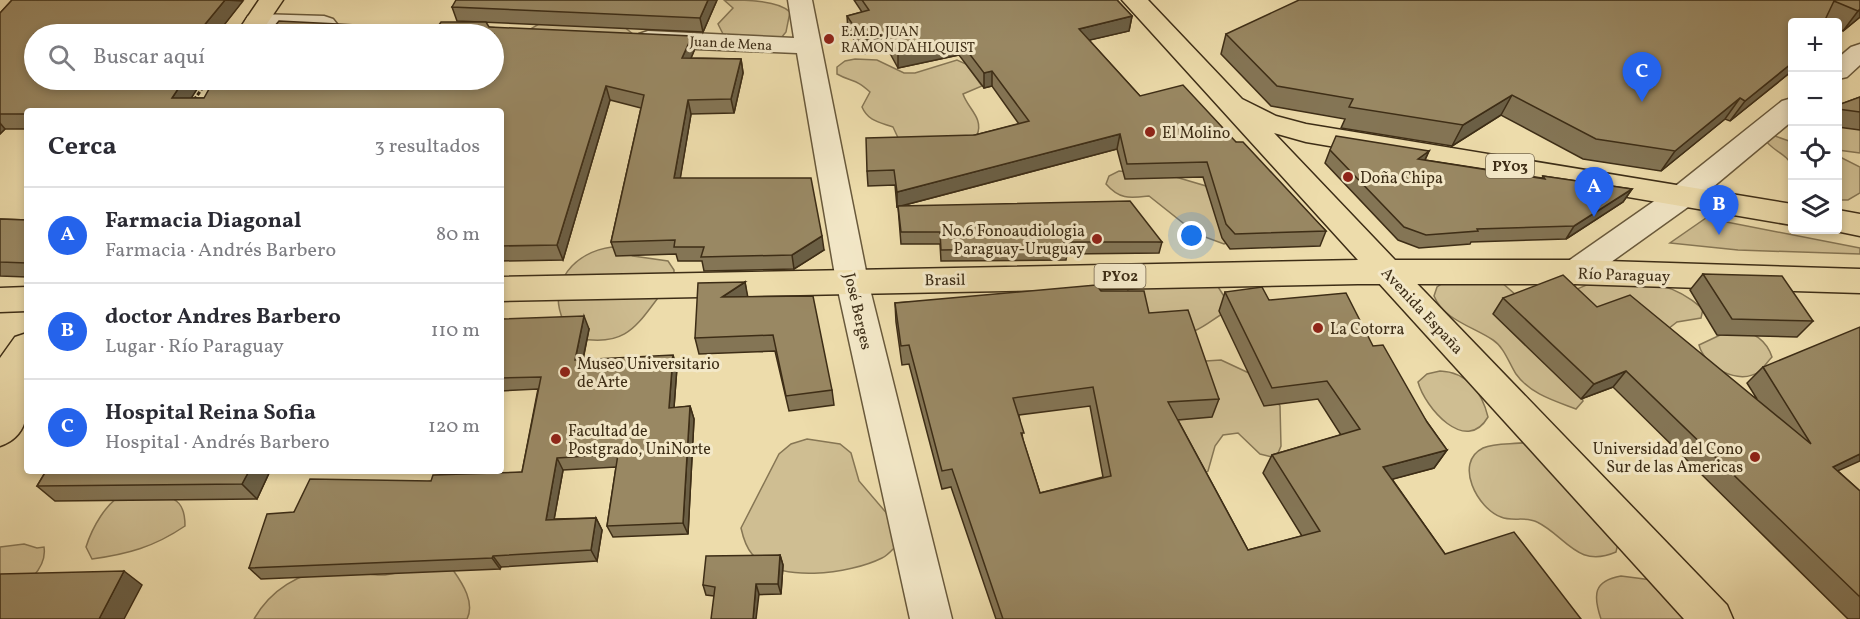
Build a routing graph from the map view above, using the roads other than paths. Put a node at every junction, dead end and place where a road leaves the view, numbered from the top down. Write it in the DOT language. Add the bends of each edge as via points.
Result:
graph roads {
  1 [pos="271,0"];
  2 [pos="800,0"];
  3 [pos="1134,0"];
  4 [pos="255,24"];
  5 [pos="621,38"];
  6 [pos="809,46"];
  7 [pos="1860,52"];
  8 [pos="1842,68"];
  9 [pos="1232,105"];
  10 [pos="1788,110"];
  11 [pos="1684,195"];
  12 [pos="1788,213"];
  13 [pos="1842,222"];
  14 [pos="1860,225"];
  15 [pos="1575,272"];
  16 [pos="1388,273"];
  17 [pos="852,281"];
  18 [pos="1860,281"];
  19 [pos="504,289"];
  20 [pos="24,299"];
  21 [pos="0,300"];
  22 [pos="24,350"];
  23 [pos="0,385"];
  24 [pos="24,395"];
  25 [pos="0,431"];
  26 [pos="931,619"];
  27 [pos="1712,619"];
  1 -- 4 [label="main road"];
  2 -- 6 [label="street, José Berges"];
  3 -- 9 [label="main road, Avenida España"];
  5 -- 6 [label="street, Juan de Mena"];
  6 -- 17 [label="street, José Berges"];
  7 -- 8 [label="street"];
  9 -- 11 [label="main road, PY03" via="1266,122 1306,133"];
  9 -- 16 [label="main road, Avenida España"];
  10 -- 11 [label="street"];
  11 -- 12 [label="main road, PY03"];
  11 -- 15 [label="street"];
  13 -- 14 [label="main road"];
  15 -- 16 [label="main road, Río Paraguay"];
  15 -- 18 [label="main road, Río Paraguay"];
  16 -- 17 [label="main road, Brasil / PY02"];
  16 -- 27 [label="main road, Avenida España"];
  17 -- 19 [label="main road, Brasil / PY02"];
  17 -- 26 [label="street, José Berges"];
  20 -- 21 [label="main road"];
  22 -- 23 [label="main road"];
  24 -- 25 [label="main road"];
}
